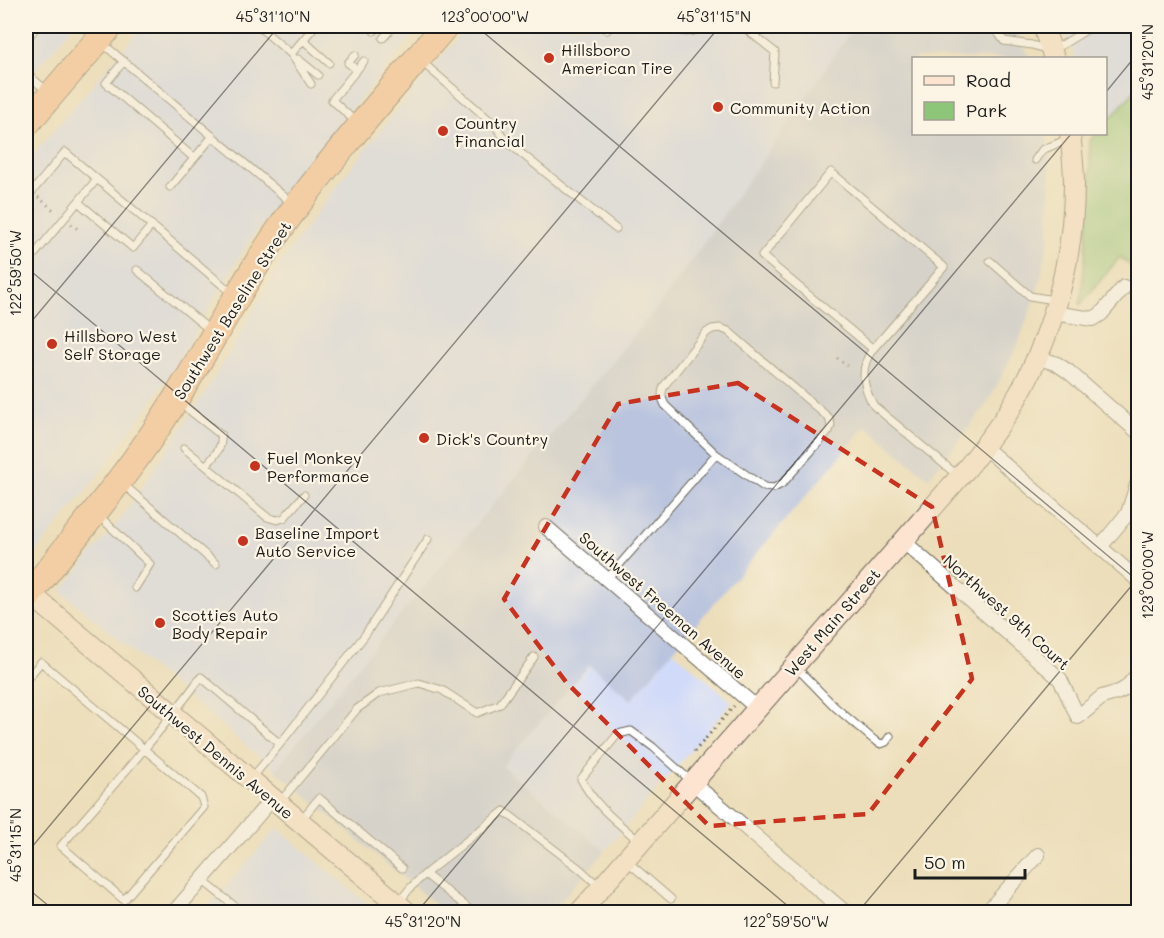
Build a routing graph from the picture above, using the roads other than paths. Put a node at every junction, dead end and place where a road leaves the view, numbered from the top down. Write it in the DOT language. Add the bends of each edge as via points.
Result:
graph roads {
  1 [pos="37,26"];
  2 [pos="258,26"];
  3 [pos="315,26"];
  4 [pos="394,26"];
  5 [pos="445,26"];
  6 [pos="602,26"];
  7 [pos="611,26"];
  8 [pos="672,26"];
  9 [pos="703,26"];
  10 [pos="742,26"];
  11 [pos="993,26"];
  12 [pos="1043,26"];
  13 [pos="1093,26"];
  14 [pos="104,32"];
  15 [pos="383,38"];
  16 [pos="26,40"];
  17 [pos="303,40"];
  18 [pos="291,54"];
  19 [pos="355,55"];
  20 [pos="1053,55"];
  21 [pos="417,58"];
  22 [pos="124,61"];
  23 [pos="364,61"];
  24 [pos="329,63"];
  25 [pos="357,70"];
  26 [pos="26,73"];
  27 [pos="341,73"];
  28 [pos="318,75"];
  29 [pos="348,80"];
  30 [pos="773,82"];
  31 [pos="311,84"];
  32 [pos="330,85"];
  33 [pos="338,92"];
  34 [pos="51,94"];
  35 [pos="323,94"];
  36 [pos="332,100"];
  37 [pos="26,124"];
  38 [pos="361,125"];
  39 [pos="213,136"];
  40 [pos="1070,136"];
  41 [pos="194,158"];
  42 [pos="1035,160"];
  43 [pos="98,179"];
  44 [pos="170,187"];
  45 [pos="26,199"];
  46 [pos="78,202"];
  47 [pos="297,206"];
  48 [pos="152,225"];
  49 [pos="616,229"];
  50 [pos="26,258"];
  51 [pos="990,261"];
  52 [pos="137,270"];
  53 [pos="1124,287"];
  54 [pos="237,297"];
  55 [pos="1055,307"];
  56 [pos="215,335"];
  57 [pos="873,349"];
  58 [pos="1036,357"];
  59 [pos="176,400"];
  60 [pos="1138,432"];
  61 [pos="984,447"];
  62 [pos="184,448"];
  63 [pos="716,454"];
  64 [pos="206,466"];
  65 [pos="959,476"];
  66 [pos="119,482"];
  67 [pos="1138,482"];
  68 [pos="304,495"];
  69 [pos="95,512"];
  70 [pos="546,526"];
  71 [pos="428,539"];
  72 [pos="903,541"];
  73 [pos="1100,547"];
  74 [pos="216,564"];
  75 [pos="607,579"];
  76 [pos="1138,580"];
  77 [pos="135,588"];
  78 [pos="27,595"];
  79 [pos="534,657"];
  80 [pos="795,665"];
  81 [pos="1138,674"];
  82 [pos="26,680"];
  83 [pos="757,708"];
  84 [pos="173,715"];
  85 [pos="890,736"];
  86 [pos="280,744"];
  87 [pos="144,749"];
  88 [pos="250,780"];
  89 [pos="693,783"];
  90 [pos="275,801"];
  91 [pos="299,822"];
  92 [pos="641,843"];
  93 [pos="1038,855"];
  94 [pos="626,860"];
  95 [pos="402,868"];
  96 [pos="425,874"];
  97 [pos="202,880"];
  98 [pos="601,888"];
  99 [pos="671,899"];
  100 [pos="402,908"];
  101 [pos="174,912"];
  102 [pos="241,912"];
  103 [pos="473,912"];
  104 [pos="580,912"];
  105 [pos="845,912"];
  106 [pos="990,912"];
  1 -- 16 [label="lane"];
  2 -- 18 [label="lane"];
  3 -- 17 [label="lane"];
  4 -- 15 [label="lane"];
  5 -- 21 [label="highway, Southwest Baseline Street"];
  6 -- 7 [label="lane" via="607,30"];
  8 -- 9 [label="lane" via="685,32"];
  10 -- 30 [label="lane" via="775,52"];
  11 -- 20 [label="lane" via="1005,41 1032,45"];
  12 -- 20 [label="street"];
  13 -- 20 [label="lane"];
  14 -- 22 [label="lane"];
  14 -- 34 [label="highway"];
  17 -- 18 [label="lane"];
  17 -- 24 [label="lane"];
  18 -- 28 [label="lane"];
  18 -- 31 [label="lane"];
  19 -- 25 [label="lane" via="348,63"];
  21 -- 38 [label="highway, Southwest Baseline Street"];
  21 -- 49 [label="lane" via="494,124 507,142"];
  22 -- 39 [label="lane"];
  22 -- 41 [label="lane" via="106,83"];
  23 -- 25 [label="lane"];
  25 -- 29 [label="lane"];
  26 -- 34 [label="lane"];
  27 -- 29 [label="lane"];
  29 -- 33 [label="lane"];
  32 -- 33 [label="lane"];
  33 -- 36 [label="lane"];
  34 -- 37 [label="highway"];
  35 -- 36 [label="lane"];
  36 -- 38 [label="lane"];
  38 -- 47 [label="highway, Southwest Baseline Street"];
  39 -- 41 [label="lane"];
  39 -- 47 [label="lane"];
  40 -- 42 [label="lane" via="1042,150"];
  40 -- 55 [label="street, West Main Street" via="1074,185 1071,223"];
  41 -- 44 [label="lane"];
  43 -- 45 [label="lane" via="65,152"];
  43 -- 46 [label="lane"];
  43 -- 48 [label="lane"];
  46 -- 48 [label="lane" via="133,248"];
  46 -- 50 [label="lane" via="29,261"];
  47 -- 54 [label="highway, Southwest Baseline Street"];
  48 -- 54 [label="lane"];
  51 -- 55 [label="lane" via="1030,296"];
  52 -- 56 [label="lane"];
  53 -- 55 [label="street" via="1093,319"];
  54 -- 56 [label="highway, Southwest Baseline Street"];
  55 -- 58 [label="street, West Main Street"];
  56 -- 59 [label="highway, Southwest Baseline Street"];
  57 -- 57 [label="lane" via="944,267 831,172 762,256"];
  57 -- 65 [label="lane" via="863,370 867,395 874,406"];
  58 -- 60 [label="street" via="1069,372"];
  58 -- 61 [label="street, West Main Street" via="1008,412"];
  59 -- 64 [label="lane" via="221,435 219,449"];
  59 -- 66 [label="highway, Southwest Baseline Street"];
  61 -- 65 [label="street, West Main Street"];
  61 -- 73 [label="street"];
  62 -- 64 [label="lane"];
  63 -- 63 [label="lane" via="764,487 774,488 783,483 831,424 829,418 720,328 706,333 661,392 665,405"];
  63 -- 75 [label="lane"];
  64 -- 68 [label="lane" via="267,517 277,520 284,518"];
  65 -- 72 [label="street, West Main Street"];
  66 -- 69 [label="highway, Southwest Baseline Street"];
  66 -- 74 [label="lane"];
  67 -- 73 [label="street" via="1128,513"];
  69 -- 77 [label="lane" via="150,564"];
  69 -- 78 [label="highway, Southwest Baseline Street"];
  70 -- 75 [label="street, Southwest Freeman Avenue"];
  71 -- 86 [label="lane" via="365,635"];
  72 -- 80 [label="street, West Main Street"];
  72 -- 81 [label="street, Northwest 9th Court" via="1060,679 1077,717 1102,697 1126,688"];
  73 -- 76 [label="street"];
  75 -- 83 [label="street, Southwest Freeman Avenue"];
  78 -- 84 [label="street, Southwest Dennis Avenue"];
  79 -- 90 [label="lane" via="500,704 477,713 442,690 419,682 379,693 357,709"];
  80 -- 83 [label="street, West Main Street"];
  80 -- 85 [label="lane" via="874,740 881,744"];
  82 -- 87 [label="lane" via="41,662"];
  83 -- 89 [label="street, West Main Street"];
  84 -- 86 [label="lane" via="201,677"];
  84 -- 87 [label="lane"];
  84 -- 88 [label="street, Southwest Dennis Avenue"];
  86 -- 88 [label="lane"];
  87 -- 87 [label="lane" via="61,846 124,900 204,807 201,797"];
  88 -- 90 [label="street, Southwest Dennis Avenue"];
  89 -- 92 [label="street, West Main Street"];
  89 -- 92 [label="lane" via="631,731 618,734 581,779 605,813"];
  89 -- 105 [label="street"];
  90 -- 91 [label="street, Southwest Dennis Avenue"];
  90 -- 97 [label="street"];
  91 -- 95 [label="lane" via="318,798"];
  91 -- 100 [label="street, Southwest Dennis Avenue"];
  92 -- 94 [label="street, West Main Street"];
  93 -- 106 [label="street"];
  94 -- 98 [label="street, West Main Street"];
  94 -- 99 [label="lane"];
  96 -- 98 [label="lane" via="504,811"];
  96 -- 100 [label="lane" via="411,887"];
  96 -- 103 [label="lane"];
  97 -- 101 [label="street"];
  97 -- 102 [label="lane"];
  98 -- 104 [label="street, West Main Street"];
}
